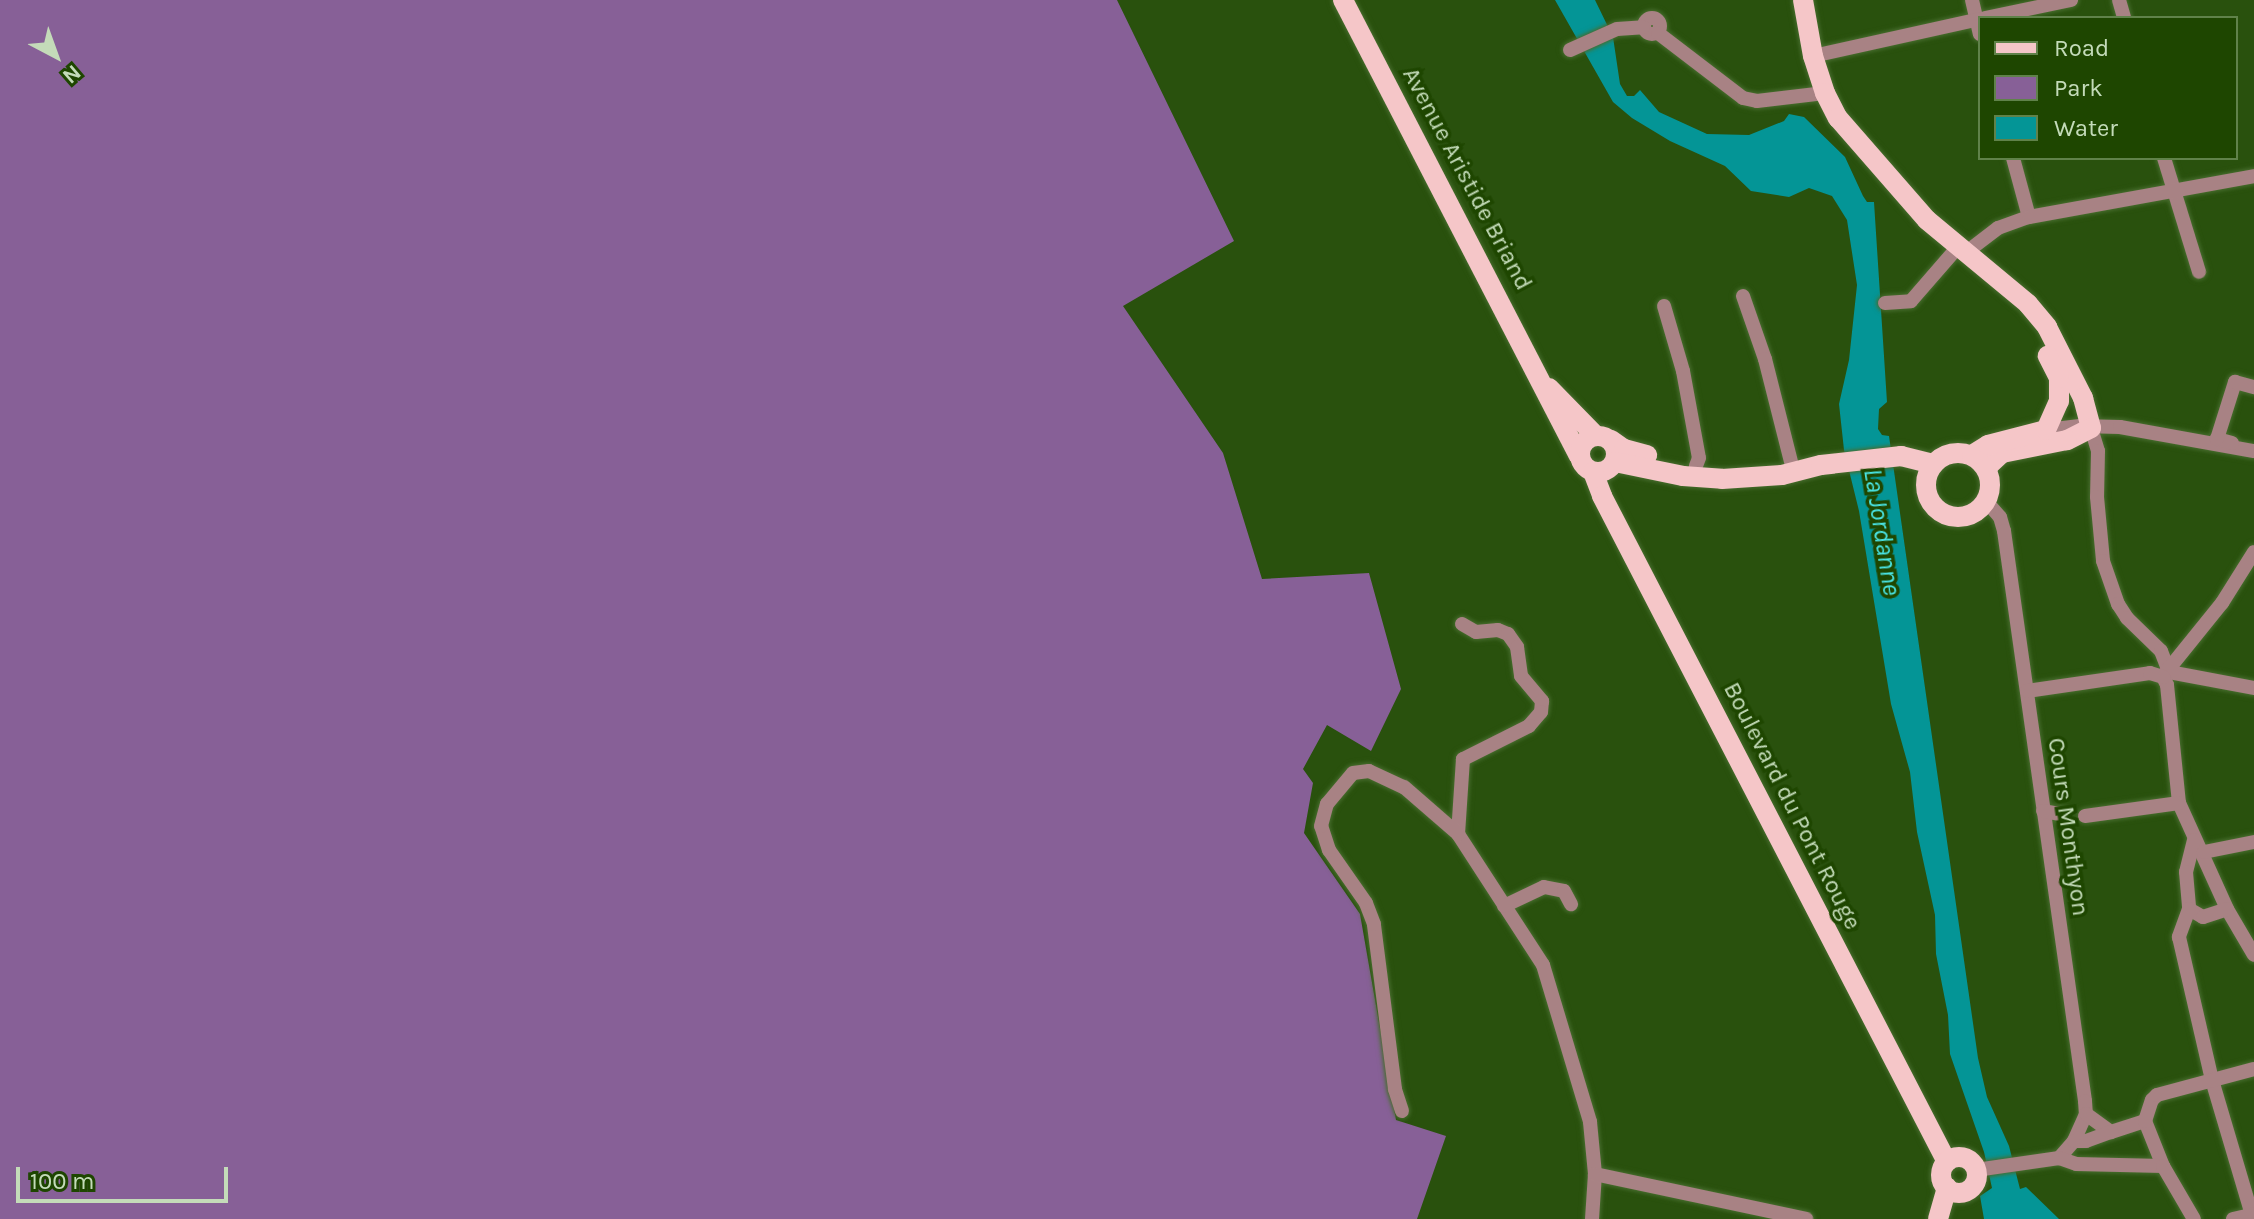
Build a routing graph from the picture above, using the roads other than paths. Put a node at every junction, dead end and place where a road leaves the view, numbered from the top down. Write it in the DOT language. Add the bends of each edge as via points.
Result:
graph roads {
  1 [pos="1343,0"];
  2 [pos="1803,0"];
  3 [pos="2071,0"];
  4 [pos="2008,16"];
  5 [pos="1978,23"];
  6 [pos="1570,50"];
  7 [pos="1813,56"];
  8 [pos="1825,93"];
  9 [pos="2014,160"];
  10 [pos="2165,160"];
  11 [pos="2254,176"];
  12 [pos="2174,190"];
  13 [pos="2029,217"];
  14 [pos="1960,251"];
  15 [pos="2199,272"];
  16 [pos="1743,296"];
  17 [pos="1885,303"];
  18 [pos="1664,306"];
  19 [pos="1544,382"];
  20 [pos="2254,387"];
  21 [pos="2091,428"];
  22 [pos="2046,430"];
  23 [pos="1603,438"];
  24 [pos="2254,444"];
  25 [pos="2254,451"];
  26 [pos="1579,456"];
  27 [pos="1979,462"];
  28 [pos="1625,463"];
  29 [pos="1932,464"];
  30 [pos="1696,466"];
  31 [pos="1739,467"];
  32 [pos="1794,468"];
  33 [pos="1593,472"];
  34 [pos="1716,479"];
  35 [pos="1986,501"];
  36 [pos="2254,552"];
  37 [pos="1462,624"];
  38 [pos="2166,674"];
  39 [pos="2254,688"];
  40 [pos="2027,691"];
  41 [pos="2179,803"];
  42 [pos="2043,811"];
  43 [pos="2065,815"];
  44 [pos="2085,816"];
  45 [pos="1458,834"];
  46 [pos="2254,842"];
  47 [pos="2199,846"];
  48 [pos="1571,904"];
  49 [pos="1504,906"];
  50 [pos="2189,909"];
  51 [pos="2227,909"];
  52 [pos="2254,955"];
  53 [pos="2254,1069"];
  54 [pos="2212,1080"];
  55 [pos="1402,1111"];
  56 [pos="2086,1114"];
  57 [pos="2145,1121"];
  58 [pos="2111,1132"];
  59 [pos="2074,1141"];
  60 [pos="2059,1158"];
  61 [pos="1947,1162"];
  62 [pos="2163,1166"];
  63 [pos="1981,1170"];
  64 [pos="1595,1174"];
  65 [pos="1947,1187"];
  66 [pos="2253,1214"];
  67 [pos="1592,1219"];
  68 [pos="1806,1219"];
  69 [pos="1938,1219"];
  70 [pos="2194,1219"];
  71 [pos="2233,1219"];
  1 -- 19 [label="main road, Avenue Aristide Briand"];
  2 -- 7 [label="main road"];
  3 -- 4 [label="street"];
  5 -- 7 [label="street"];
  6 -- 8 [label="street" via="1617,29 1643,27 1743,98"];
  7 -- 8 [label="main road"];
  8 -- 14 [label="main road" via="1854,138"];
  9 -- 13 [label="street"];
  10 -- 12 [label="street"];
  11 -- 12 [label="street"];
  12 -- 13 [label="street"];
  12 -- 15 [label="street"];
  13 -- 14 [label="street"];
  14 -- 17 [label="street" via="1911,301"];
  14 -- 21 [label="main road" via="2028,304 2047,327 2083,398"];
  14 -- 22 [label="main road" via="2030,325 2048,355 2059,378 2059,401"];
  16 -- 32 [label="street"];
  18 -- 30 [label="street" via="1683,371 1699,458"];
  19 -- 23 [label="main road, Avenue Aristide Briand"];
  19 -- 26 [label="main road, Avenue Aristide Briand"];
  20 -- 24 [label="street" via="2235,382 2217,439"];
  21 -- 22 [label="street"];
  21 -- 25 [label="street" via="2120,427"];
  21 -- 27 [label="main road" via="2067,440"];
  21 -- 38 [label="street" via="2098,451 2103,561 2118,604 2161,651"];
  22 -- 27 [label="main road" via="1988,445"];
  23 -- 26 [label="main road" via="1584,441"];
  23 -- 28 [label="main road"];
  23 -- 30 [label="main road, Avenue Aristide Briand" via="1633,452"];
  26 -- 33 [label="main road, Boulevard du Pont Rouge"];
  27 -- 29 [label="main road" via="1951,453"];
  27 -- 35 [label="main road" via="1990,479"];
  28 -- 30 [label="main road" via="1689,471"];
  28 -- 33 [label="main road"];
  28 -- 34 [label="main road, Avenue Aristide Briand"];
  29 -- 32 [label="main road, Avenue Aristide Briand" via="1901,456"];
  29 -- 35 [label="main road" via="1926,492 1944,515 1963,517"];
  30 -- 31 [label="main road, Avenue Aristide Briand"];
  31 -- 32 [label="main road, Avenue Aristide Briand"];
  31 -- 34 [label="main road"];
  32 -- 34 [label="main road, Avenue Aristide Briand"];
  33 -- 61 [label="main road, Boulevard du Pont Rouge"];
  35 -- 40 [label="street, Cours Monthyon" via="2004,531"];
  36 -- 38 [label="street"];
  37 -- 45 [label="street" via="1476,632 1508,634 1517,647 1521,676 1542,701 1541,712 1529,726 1463,759"];
  38 -- 39 [label="street"];
  38 -- 40 [label="street"];
  38 -- 41 [label="street"];
  40 -- 42 [label="street, Cours Monthyon"];
  41 -- 44 [label="street"];
  41 -- 47 [label="street"];
  42 -- 43 [label="street"];
  42 -- 56 [label="street, Cours Monthyon"];
  45 -- 49 [label="street"];
  45 -- 55 [label="street" via="1404,787 1369,771 1353,773 1327,804 1321,826 1329,850 1366,903 1374,924"];
  46 -- 47 [label="street"];
  47 -- 50 [label="street" via="2186,872"];
  47 -- 51 [label="street"];
  48 -- 49 [label="street" via="1564,891 1544,887"];
  49 -- 64 [label="street" via="1543,965 1590,1122"];
  50 -- 51 [label="street" via="2203,917"];
  50 -- 54 [label="street" via="2179,937"];
  51 -- 52 [label="street"];
  53 -- 54 [label="street"];
  54 -- 57 [label="street" via="2157,1095"];
  54 -- 66 [label="street"];
  56 -- 58 [label="street"];
  56 -- 59 [label="street"];
  57 -- 58 [label="street"];
  57 -- 62 [label="street"];
  58 -- 59 [label="street"];
  59 -- 60 [label="street"];
  60 -- 62 [label="street" via="2076,1164"];
  60 -- 63 [label="street"];
  61 -- 63 [label="main road" via="1964,1158"];
  61 -- 65 [label="main road" via="1941,1177"];
  62 -- 70 [label="street"];
  63 -- 65 [label="main road" via="1965,1191"];
  64 -- 67 [label="street"];
  64 -- 68 [label="street"];
  65 -- 69 [label="main road"];
  66 -- 71 [label="street"];
}
